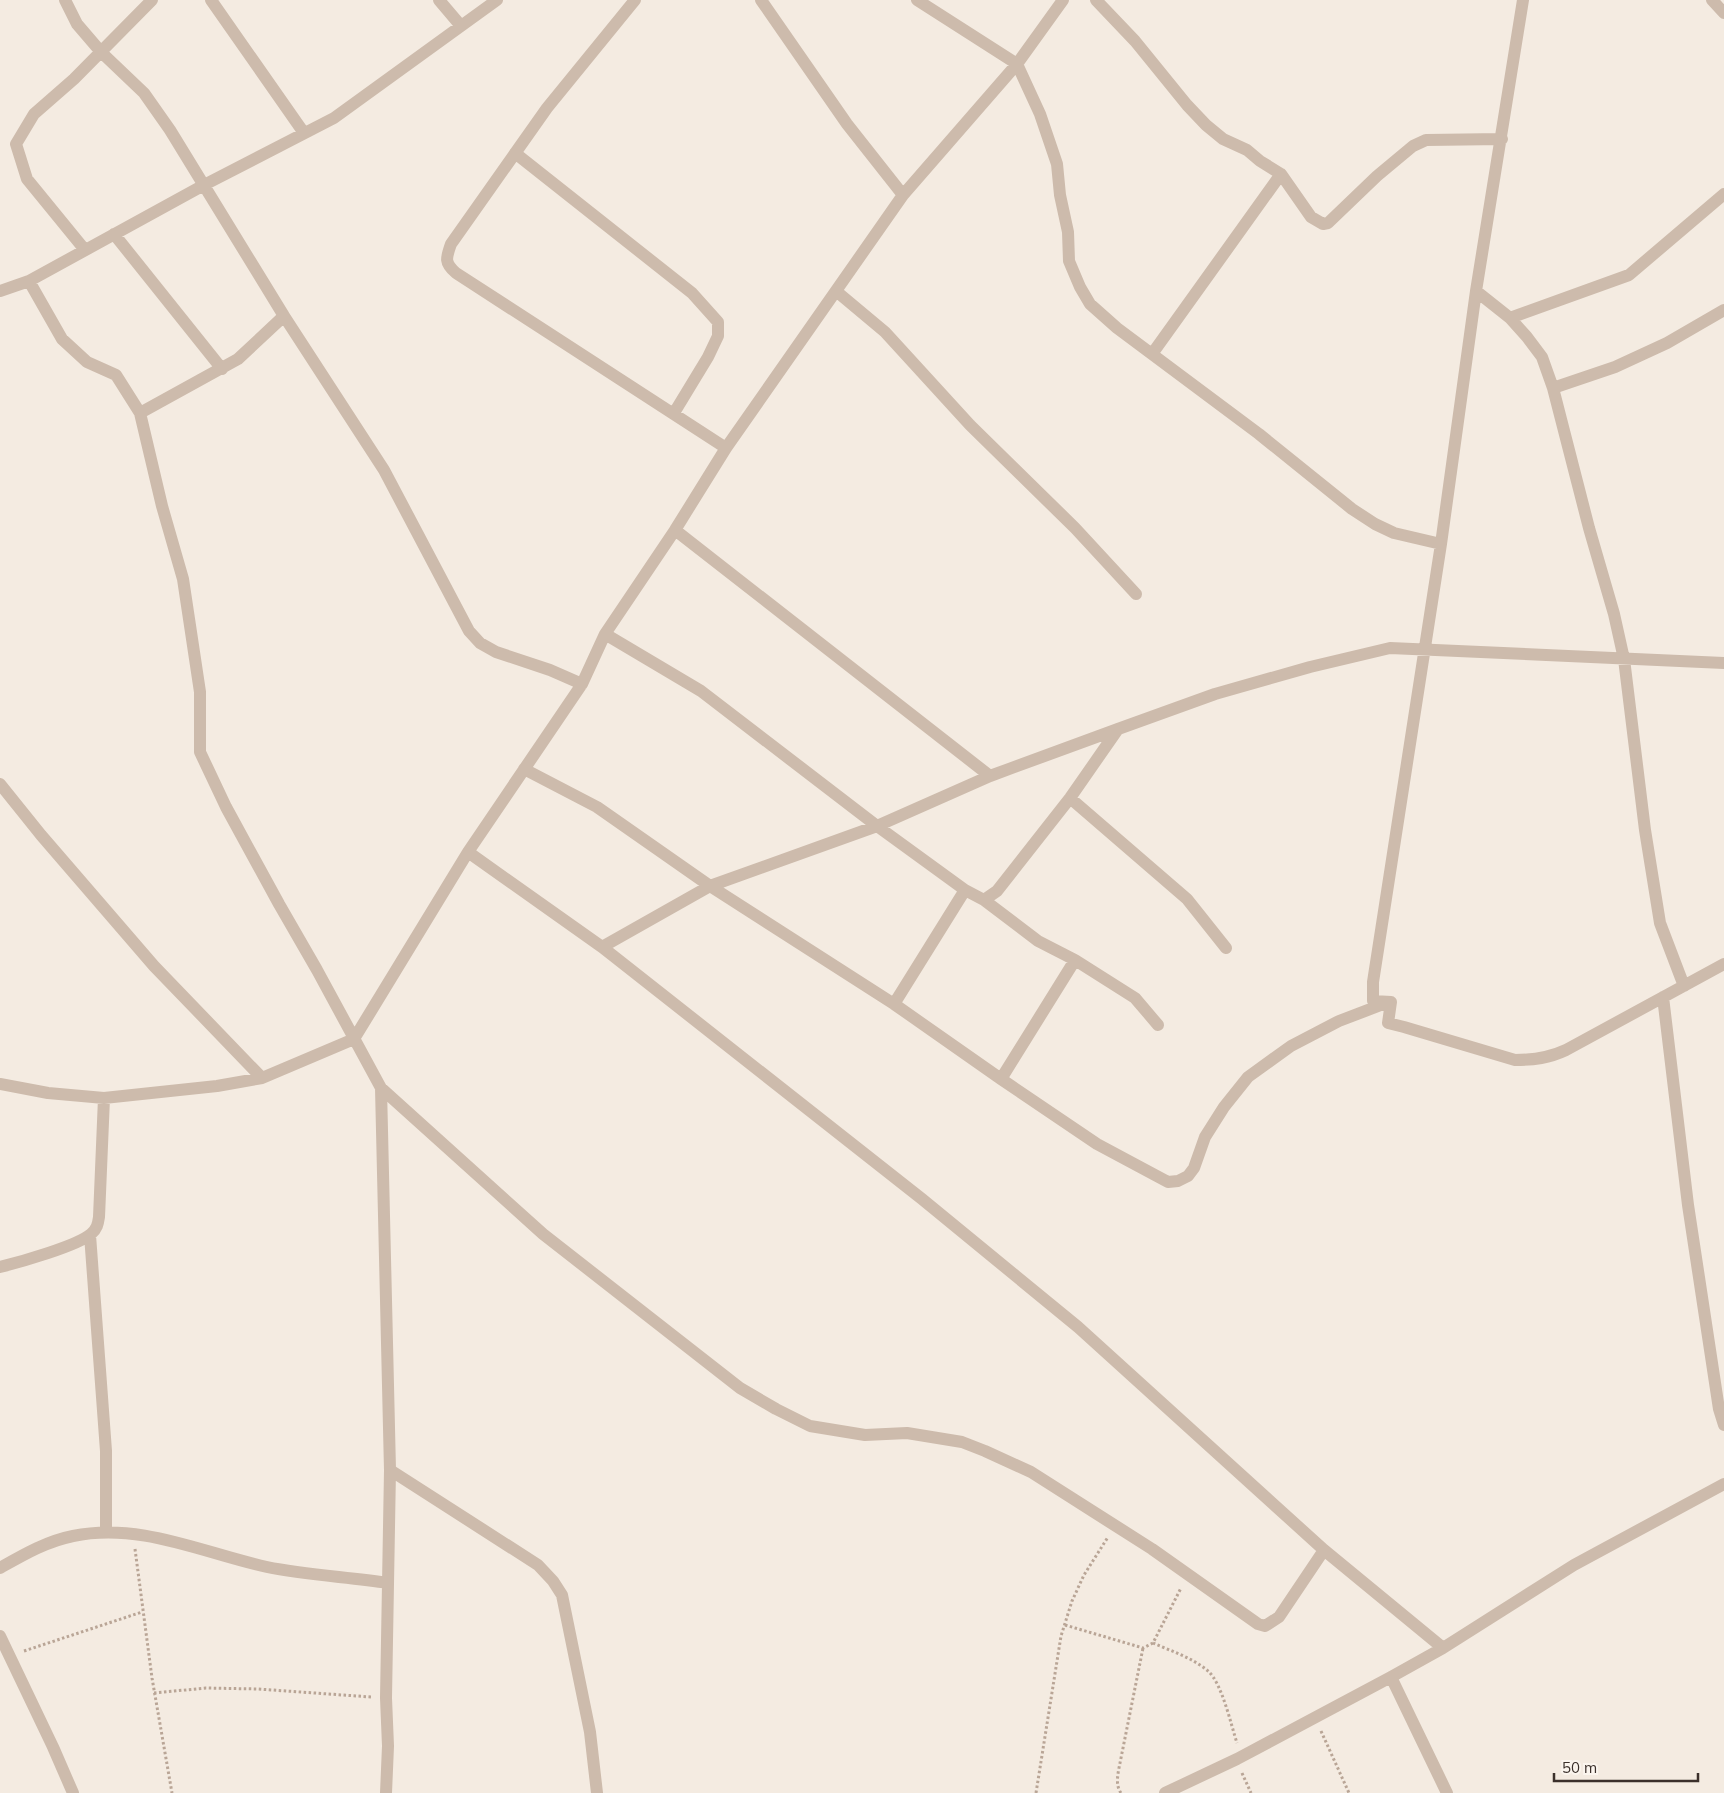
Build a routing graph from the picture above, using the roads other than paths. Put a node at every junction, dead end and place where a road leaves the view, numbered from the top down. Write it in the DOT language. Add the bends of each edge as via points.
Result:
graph roads {
  1 [pos="65,0"];
  2 [pos="152,0"];
  3 [pos="211,0"];
  4 [pos="438,0"];
  5 [pos="497,0"];
  6 [pos="635,0"];
  7 [pos="761,0"];
  8 [pos="917,0"];
  9 [pos="1063,0"];
  10 [pos="1096,0"];
  11 [pos="1523,0"];
  12 [pos="1712,0"];
  13 [pos="1724,13"];
  14 [pos="461,26"];
  15 [pos="101,52"];
  16 [pos="1017,64"];
  17 [pos="304,133"];
  18 [pos="1502,138"];
  19 [pos="515,153"];
  20 [pos="1281,174"];
  21 [pos="204,185"];
  22 [pos="903,194"];
  23 [pos="1724,194"];
  24 [pos="114,234"];
  25 [pos="85,250"];
  26 [pos="29,281"];
  27 [pos="0,291"];
  28 [pos="836,291"];
  29 [pos="1476,291"];
  30 [pos="1724,310"];
  31 [pos="284,316"];
  32 [pos="1510,318"];
  33 [pos="1152,354"];
  34 [pos="222,369"];
  35 [pos="1554,388"];
  36 [pos="140,413"];
  37 [pos="674,414"];
  38 [pos="726,448"];
  39 [pos="675,530"];
  40 [pos="1441,544"];
  41 [pos="1136,594"];
  42 [pos="604,634"];
  43 [pos="1424,651"];
  44 [pos="1624,659"];
  45 [pos="1724,664"];
  46 [pos="582,684"];
  47 [pos="1118,729"];
  48 [pos="524,769"];
  49 [pos="990,776"];
  50 [pos="0,784"];
  51 [pos="1070,798"];
  52 [pos="877,826"];
  53 [pos="468,852"];
  54 [pos="710,886"];
  55 [pos="965,890"];
  56 [pos="984,900"];
  57 [pos="602,948"];
  58 [pos="1226,948"];
  59 [pos="1075,960"];
  60 [pos="1724,964"];
  61 [pos="1684,986"];
  62 [pos="1663,997"];
  63 [pos="1391,1002"];
  64 [pos="894,1004"];
  65 [pos="1158,1025"];
  66 [pos="354,1039"];
  67 [pos="262,1078"];
  68 [pos="1001,1079"];
  69 [pos="0,1084"];
  70 [pos="381,1088"];
  71 [pos="104,1098"];
  72 [pos="90,1235"];
  73 [pos="0,1267"];
  74 [pos="1724,1425"];
  75 [pos="390,1470"];
  76 [pos="1724,1484"];
  77 [pos="106,1532"];
  78 [pos="1324,1550"];
  79 [pos="0,1568"];
  80 [pos="388,1583"];
  81 [pos="0,1636"];
  82 [pos="1443,1648"];
  83 [pos="1390,1677"];
  84 [pos="73,1793"];
  85 [pos="386,1793"];
  86 [pos="597,1793"];
  87 [pos="1165,1793"];
  88 [pos="1447,1793"];
  1 -- 15 [label="street" via="77,24"];
  2 -- 15 [label="street"];
  3 -- 17 [label="street"];
  4 -- 14 [label="street"];
  5 -- 14 [label="street"];
  6 -- 19 [label="street" via="547,108"];
  7 -- 22 [label="street" via="847,124"];
  8 -- 16 [label="street"];
  9 -- 16 [label="street"];
  10 -- 20 [label="street" via="1206,125"];
  11 -- 18 [label="street"];
  12 -- 13 [label="street"];
  14 -- 17 [label="street" via="334,118"];
  15 -- 21 [label="street" via="144,93"];
  15 -- 25 [label="street" via="34,114 16,144 26,179"];
  16 -- 22 [label="street"];
  16 -- 33 [label="street" via="1040,114 1057,164 1068,232 1069,261 1080,287 1090,304"];
  17 -- 21 [label="street"];
  18 -- 20 [label="street" via="1426,140 1413,146 1328,223 1323,224 1311,217"];
  18 -- 29 [label="street"];
  19 -- 37 [label="street" via="692,293 718,322 718,336 708,357"];
  19 -- 37 [label="street" via="451,244 449,267"];
  20 -- 33 [label="street"];
  21 -- 24 [label="street"];
  21 -- 31 [label="street"];
  22 -- 28 [label="street"];
  23 -- 32 [label="street" via="1629,275"];
  24 -- 25 [label="street"];
  24 -- 34 [label="street"];
  25 -- 26 [label="street"];
  26 -- 27 [label="street"];
  26 -- 36 [label="street" via="62,339 87,362 116,375"];
  28 -- 38 [label="street"];
  28 -- 41 [label="street" via="885,332 957,412 1075,528"];
  29 -- 32 [label="street"];
  29 -- 40 [label="street"];
  30 -- 35 [label="street" via="1667,343 1615,367"];
  31 -- 34 [label="street" via="238,359"];
  31 -- 46 [label="street" via="384,470 469,631 480,643 496,652"];
  32 -- 35 [label="street" via="1542,357"];
  33 -- 40 [label="street" via="1352,509 1394,534"];
  34 -- 36 [label="street"];
  35 -- 44 [label="street"];
  36 -- 66 [label="street" via="183,579 200,692 200,752 278,904"];
  37 -- 38 [label="street"];
  38 -- 39 [label="street"];
  39 -- 42 [label="street"];
  39 -- 49 [label="street"];
  40 -- 43 [label="street"];
  42 -- 46 [label="street"];
  42 -- 52 [label="street" via="701,691"];
  43 -- 44 [label="street"];
  43 -- 47 [label="street" via="1390,648 1310,667 1215,694"];
  43 -- 63 [label="street" via="1373,982 1373,1001"];
  44 -- 45 [label="street"];
  44 -- 61 [label="street" via="1660,923"];
  46 -- 48 [label="street"];
  47 -- 49 [label="street"];
  47 -- 51 [label="street"];
  48 -- 53 [label="street"];
  48 -- 54 [label="street" via="597,807"];
  49 -- 52 [label="street"];
  50 -- 67 [label="street" via="154,966"];
  51 -- 56 [label="street" via="997,891"];
  51 -- 58 [label="street" via="1187,899"];
  52 -- 54 [label="street"];
  52 -- 55 [label="street"];
  53 -- 57 [label="street"];
  53 -- 66 [label="street"];
  54 -- 57 [label="street"];
  54 -- 64 [label="street"];
  55 -- 56 [label="street"];
  55 -- 64 [label="street"];
  56 -- 59 [label="street" via="1038,941"];
  57 -- 78 [label="street" via="922,1199 1078,1327"];
  59 -- 65 [label="street" via="1135,998"];
  59 -- 68 [label="street"];
  60 -- 61 [label="street"];
  61 -- 62 [label="street"];
  62 -- 63 [label="street" via="1552,1057 1533,1060 1515,1060 1388,1024"];
  62 -- 74 [label="street" via="1688,1204"];
  63 -- 68 [label="street" via="1339,1021 1291,1046 1248,1077 1205,1137 1194,1168 1178,1181 1168,1182 1097,1144"];
  64 -- 68 [label="street"];
  66 -- 67 [label="street"];
  66 -- 70 [label="street"];
  67 -- 71 [label="street"];
  69 -- 71 [label="street" via="48,1093"];
  70 -- 75 [label="street"];
  70 -- 78 [label="street" via="543,1234 740,1388 810,1426 865,1435 907,1433 962,1442 1031,1472 1265,1626 1279,1617"];
  71 -- 72 [label="street" via="98,1224"];
  72 -- 73 [label="street"];
  72 -- 77 [label="street" via="106,1451"];
  75 -- 80 [label="street"];
  75 -- 86 [label="street" via="538,1565 562,1595 590,1732"];
  76 -- 82 [label="street" via="1574,1565"];
  77 -- 79 [label="street" via="45,1544"];
  77 -- 80 [label="street" via="148,1535 268,1567"];
  78 -- 82 [label="street"];
  80 -- 85 [label="street"];
  81 -- 84 [label="street"];
  82 -- 83 [label="street"];
  83 -- 87 [label="street"];
  83 -- 88 [label="street"];
}
